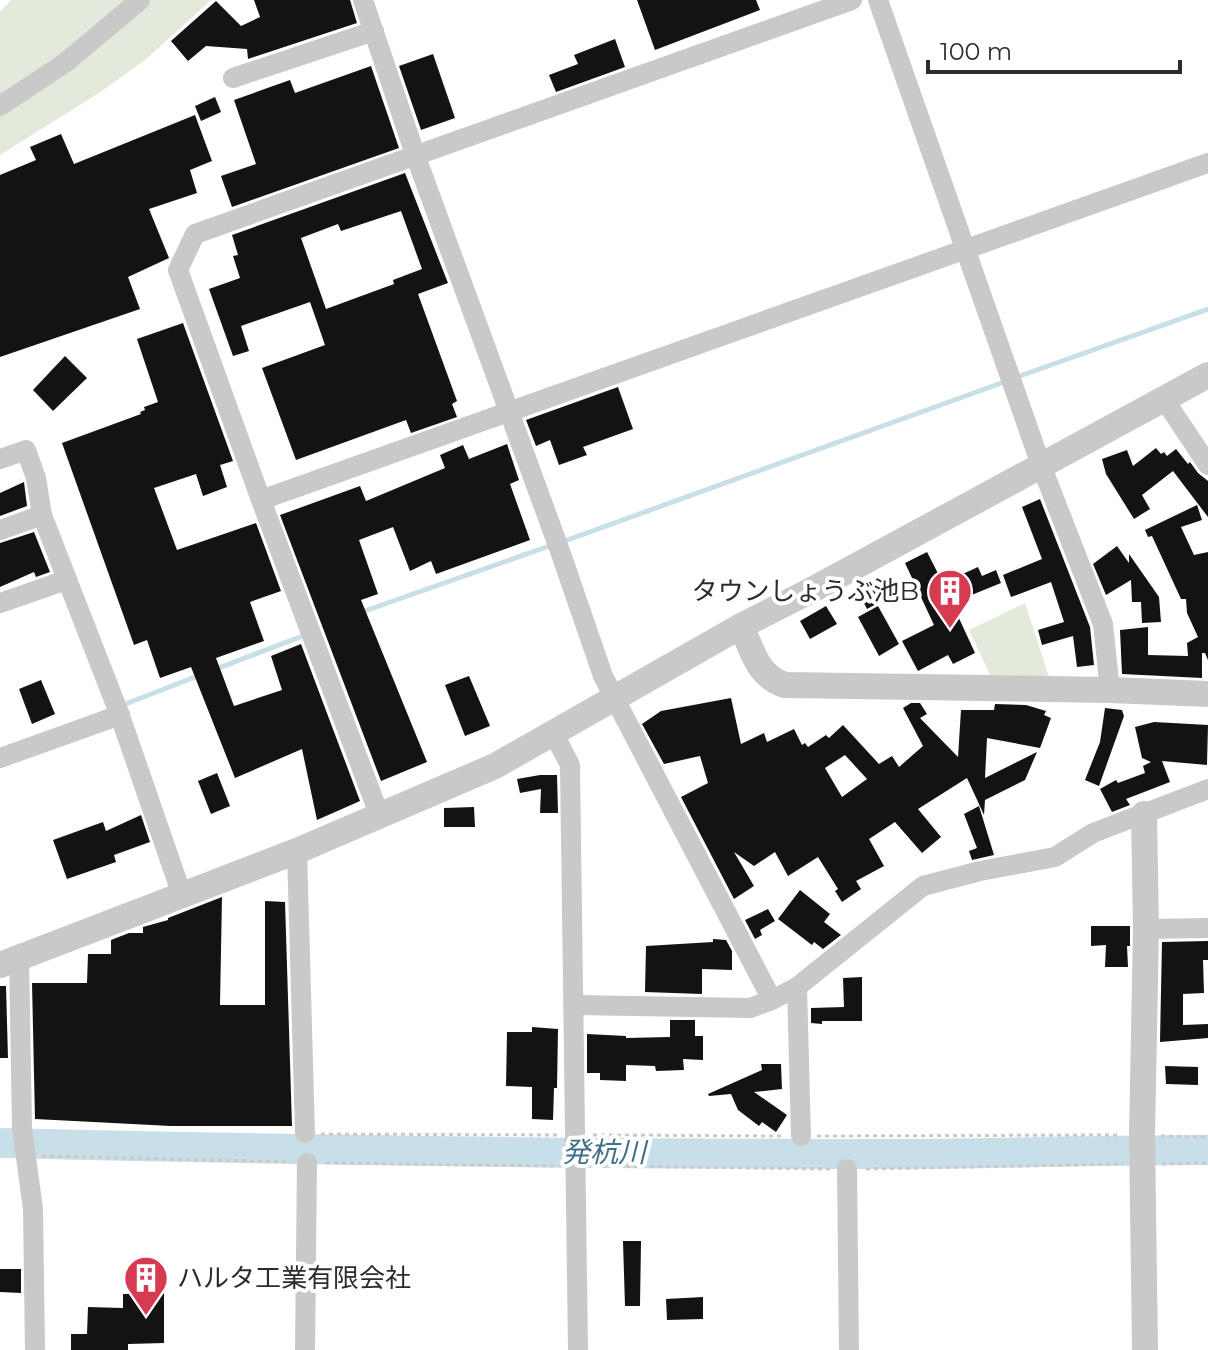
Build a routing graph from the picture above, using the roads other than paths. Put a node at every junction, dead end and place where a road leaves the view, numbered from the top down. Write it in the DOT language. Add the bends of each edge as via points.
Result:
graph roads {
  1 [pos="140,0"];
  2 [pos="363,0"];
  3 [pos="852,0"];
  4 [pos="878,0"];
  5 [pos="374,31"];
  6 [pos="233,78"];
  7 [pos="0,106"];
  8 [pos="416,157"];
  9 [pos="1208,163"];
  10 [pos="967,249"];
  11 [pos="1208,375"];
  12 [pos="1164,399"];
  13 [pos="508,414"];
  14 [pos="1206,457"];
  15 [pos="0,459"];
  16 [pos="1041,465"];
  17 [pos="261,500"];
  18 [pos="42,515"];
  19 [pos="0,530"];
  20 [pos="66,580"];
  21 [pos="0,603"];
  22 [pos="741,626"];
  23 [pos="1110,690"];
  24 [pos="1208,694"];
  25 [pos="614,697"];
  26 [pos="117,709"];
  27 [pos="554,734"];
  28 [pos="0,758"];
  29 [pos="1208,789"];
  30 [pos="1144,814"];
  31 [pos="380,817"];
  32 [pos="297,851"];
  33 [pos="182,895"];
  34 [pos="1208,928"];
  35 [pos="1146,929"];
  36 [pos="9,962"];
  37 [pos="797,987"];
  38 [pos="772,1000"];
  39 [pos="575,1005"];
  40 [pos="305,1133"];
  41 [pos="801,1136"];
  42 [pos="307,1163"];
  43 [pos="847,1169"];
  44 [pos="35,1350"];
  45 [pos="305,1350"];
  46 [pos="578,1350"];
  47 [pos="849,1350"];
  48 [pos="1145,1350"];
  1 -- 7 [label="street" via="65,63"];
  2 -- 5 [label="street"];
  3 -- 8 [label="street"];
  4 -- 10 [label="street"];
  5 -- 6 [label="street"];
  5 -- 8 [label="street"];
  8 -- 13 [label="street"];
  8 -- 17 [label="street" via="195,234 178,270"];
  9 -- 10 [label="street"];
  10 -- 13 [label="street"];
  10 -- 16 [label="street"];
  11 -- 12 [label="street"];
  12 -- 14 [label="street"];
  12 -- 16 [label="street"];
  13 -- 17 [label="street"];
  13 -- 25 [label="street"];
  15 -- 18 [label="street" via="26,450"];
  16 -- 22 [label="street"];
  16 -- 23 [label="street" via="1103,624"];
  17 -- 31 [label="street"];
  18 -- 19 [label="street"];
  18 -- 20 [label="street"];
  20 -- 21 [label="street"];
  20 -- 26 [label="street"];
  22 -- 23 [label="street" via="762,672 785,685"];
  22 -- 25 [label="street"];
  23 -- 24 [label="street"];
  25 -- 27 [label="street"];
  25 -- 38 [label="street"];
  26 -- 28 [label="street"];
  26 -- 33 [label="street"];
  27 -- 31 [label="street"];
  27 -- 39 [label="street" via="570,765"];
  29 -- 30 [label="street"];
  30 -- 35 [label="street"];
  30 -- 37 [label="street" via="1093,833 1055,857 923,886"];
  31 -- 32 [label="street"];
  32 -- 33 [label="street"];
  32 -- 40 [label="street"];
  33 -- 36 [label="street"];
  34 -- 35 [label="street"];
  35 -- 48 [label="street"];
  36 -- 44 [label="street" via="33,1209"];
  37 -- 38 [label="street"];
  37 -- 41 [label="street"];
  38 -- 39 [label="street" via="750,1008"];
  39 -- 46 [label="street"];
  42 -- 45 [label="street"];
  43 -- 47 [label="street"];
}
